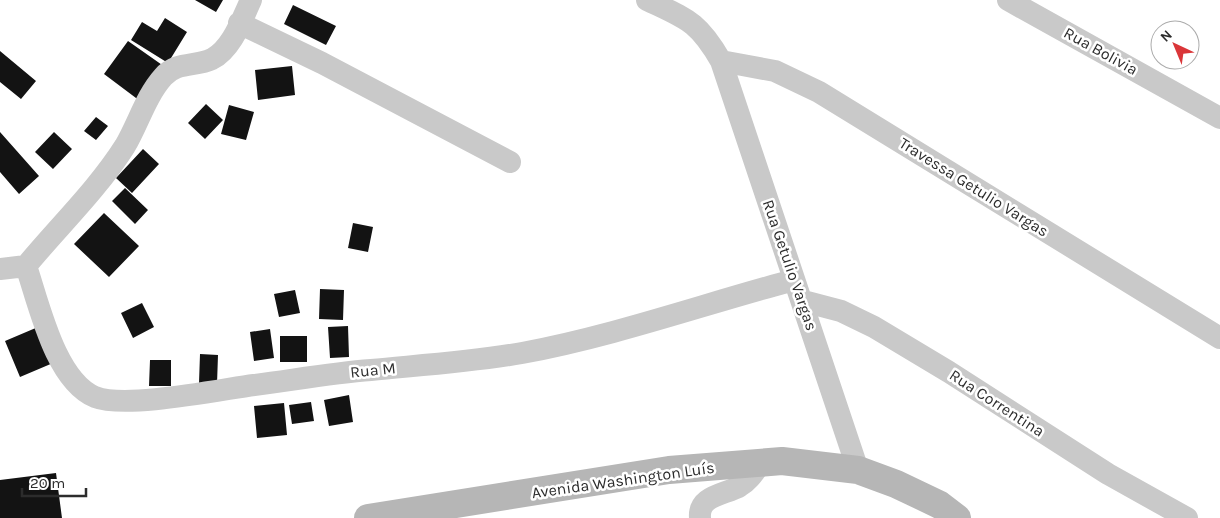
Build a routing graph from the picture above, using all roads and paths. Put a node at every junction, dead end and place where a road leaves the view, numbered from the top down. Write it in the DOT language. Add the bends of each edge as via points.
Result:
graph roads {
  1 [pos="251,0"];
  2 [pos="648,0"];
  3 [pos="1008,0"];
  4 [pos="239,23"];
  5 [pos="721,61"];
  6 [pos="1220,118"];
  7 [pos="510,162"];
  8 [pos="26,266"];
  9 [pos="0,269"];
  10 [pos="794,280"];
  11 [pos="803,301"];
  12 [pos="1219,338"];
  13 [pos="761,463"];
  14 [pos="858,470"];
  15 [pos="368,518"];
  16 [pos="700,518"];
  17 [pos="957,518"];
  18 [pos="1187,518"];
  1 -- 4 [label="street"];
  2 -- 5 [label="street, Rua Getulio Vargas" via="692,22"];
  3 -- 6 [label="street, Rua Bolivia"];
  4 -- 7 [label="street"];
  4 -- 8 [label="street" via="221,52 211,60 171,68 162,78 125,146"];
  5 -- 10 [label="street, Rua Getulio Vargas"];
  5 -- 12 [label="street, Travessa Getulio Vargas" via="775,71 819,92"];
  8 -- 9 [label="street"];
  8 -- 10 [label="street, Rua M" via="65,370 94,396 114,402 525,353"];
  10 -- 11 [label="street, Rua Getulio Vargas"];
  11 -- 14 [label="street, Rua Getulio Vargas"];
  11 -- 18 [label="street, Rua Correntina" via="841,311 874,327 1108,474"];
  13 -- 14 [label="main road, Avenida Washington Luís" via="782,461"];
  13 -- 15 [label="main road, Avenida Washington Luís" via="669,470"];
  13 -- 16 [label="street" via="740,487 706,502 699,513"];
  14 -- 17 [label="main road, Avenida Washington Luís" via="940,505"];
}
